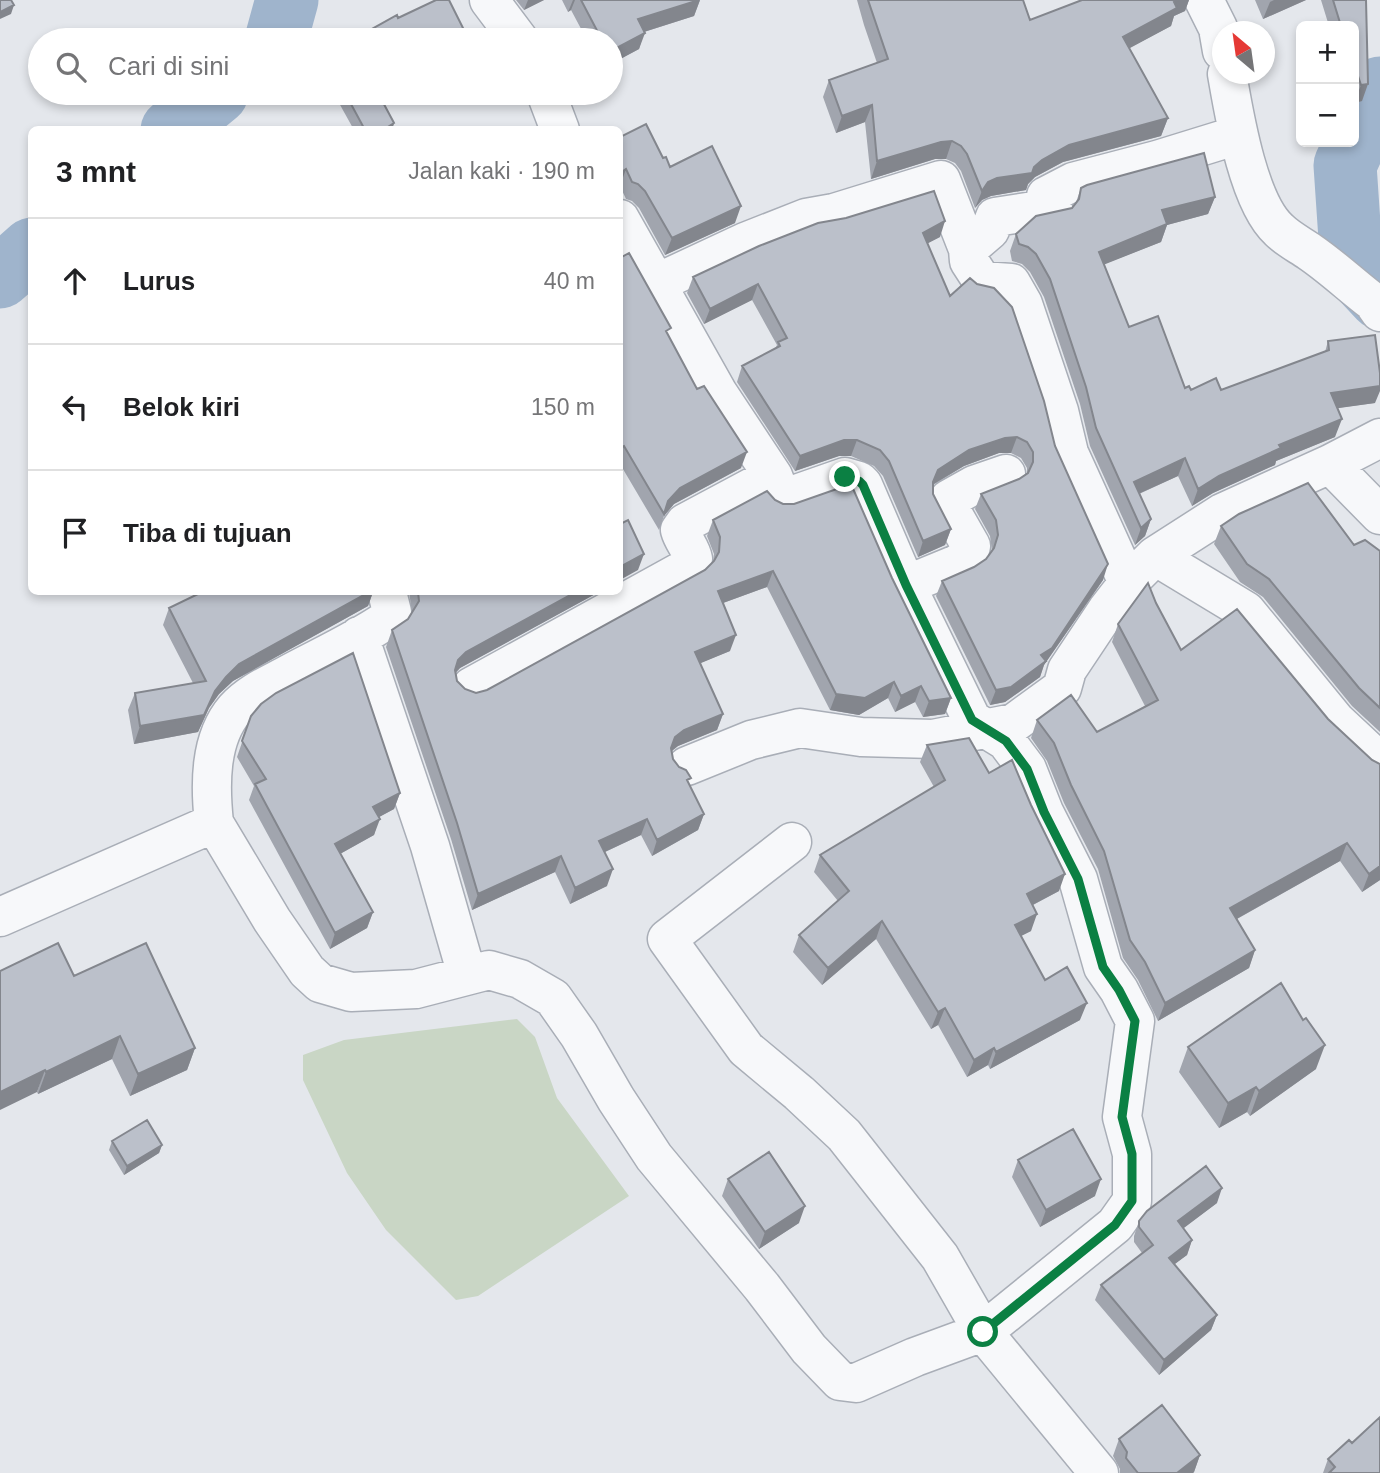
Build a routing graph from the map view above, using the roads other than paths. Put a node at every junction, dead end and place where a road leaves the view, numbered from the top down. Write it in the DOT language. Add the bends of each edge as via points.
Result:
graph roads {
  1 [pos="489,0"];
  2 [pos="1204,0"];
  3 [pos="1214,21"];
  4 [pos="510,28"];
  5 [pos="1229,84"];
  6 [pos="551,105"];
  7 [pos="558,126"];
  8 [pos="1238,135"];
  9 [pos="623,224"];
  10 [pos="968,249"];
  11 [pos="657,283"];
  12 [pos="1380,312"];
  13 [pos="1380,438"];
  14 [pos="1330,464"];
  15 [pos="1006,474"];
  16 [pos="773,476"];
  17 [pos="1380,515"];
  18 [pos="1155,556"];
  19 [pos="1128,583"];
  20 [pos="906,585"];
  21 [pos="388,595"];
  22 [pos="359,636"];
  23 [pos="471,687"];
  24 [pos="987,728"];
  25 [pos="1380,762"];
  26 [pos="687,766"];
  27 [pos="214,823"];
  28 [pos="792,842"];
  29 [pos="0,917"];
  30 [pos="467,975"];
  31 [pos="983,1332"];
  32 [pos="1099,1473"];
  1 -- 4 [label="street"];
  2 -- 3 [label="street"];
  5 -- 8 [label="street"];
  6 -- 7 [label="street"];
  8 -- 10 [label="street" via="1073,182 1046,196 1053,208 995,217 990,230"];
  8 -- 12 [label="street" via="1260,201 1278,229"];
  9 -- 11 [label="street"];
  10 -- 11 [label="street" via="941,180 806,218"];
  10 -- 19 [label="street" via="982,281 1011,283 1023,304 1069,453"];
  11 -- 16 [label="street" via="718,393"];
  13 -- 14 [label="street"];
  14 -- 17 [label="street"];
  14 -- 18 [label="street" via="1222,513"];
  15 -- 20 [label="street" via="949,499 971,546 968,557"];
  16 -- 20 [label="street" via="782,499 845,477 859,481"];
  16 -- 23 [label="street" via="685,523 680,530 692,552 689,567"];
  18 -- 19 [label="street"];
  18 -- 25 [label="street" via="1246,611 1336,721"];
  19 -- 24 [label="street" via="1067,670 1062,688 1014,723"];
  20 -- 24 [label="street" via="972,720"];
  21 -- 22 [label="street" via="392,612"];
  22 -- 27 [label="street" via="269,684 235,709 223,727 217,749 210,788"];
  22 -- 30 [label="street" via="430,846"];
  24 -- 26 [label="street" via="933,739 860,737 800,728 751,740"];
  24 -- 31 [label="street" via="1006,741 1027,769 1078,879 1103,967 1135,1021 1122,1117 1132,1154 1132,1201 1115,1225"];
  27 -- 29 [label="street"];
  27 -- 30 [label="street" via="272,920 320,983 351,992 416,989"];
  28 -- 31 [label="street" via="667,939 746,1049 844,1135 940,1257"];
  30 -- 31 [label="street" via="489,970 520,979 553,998 654,1157 840,1381 856,1382"];
  31 -- 32 [label="street"];
}
